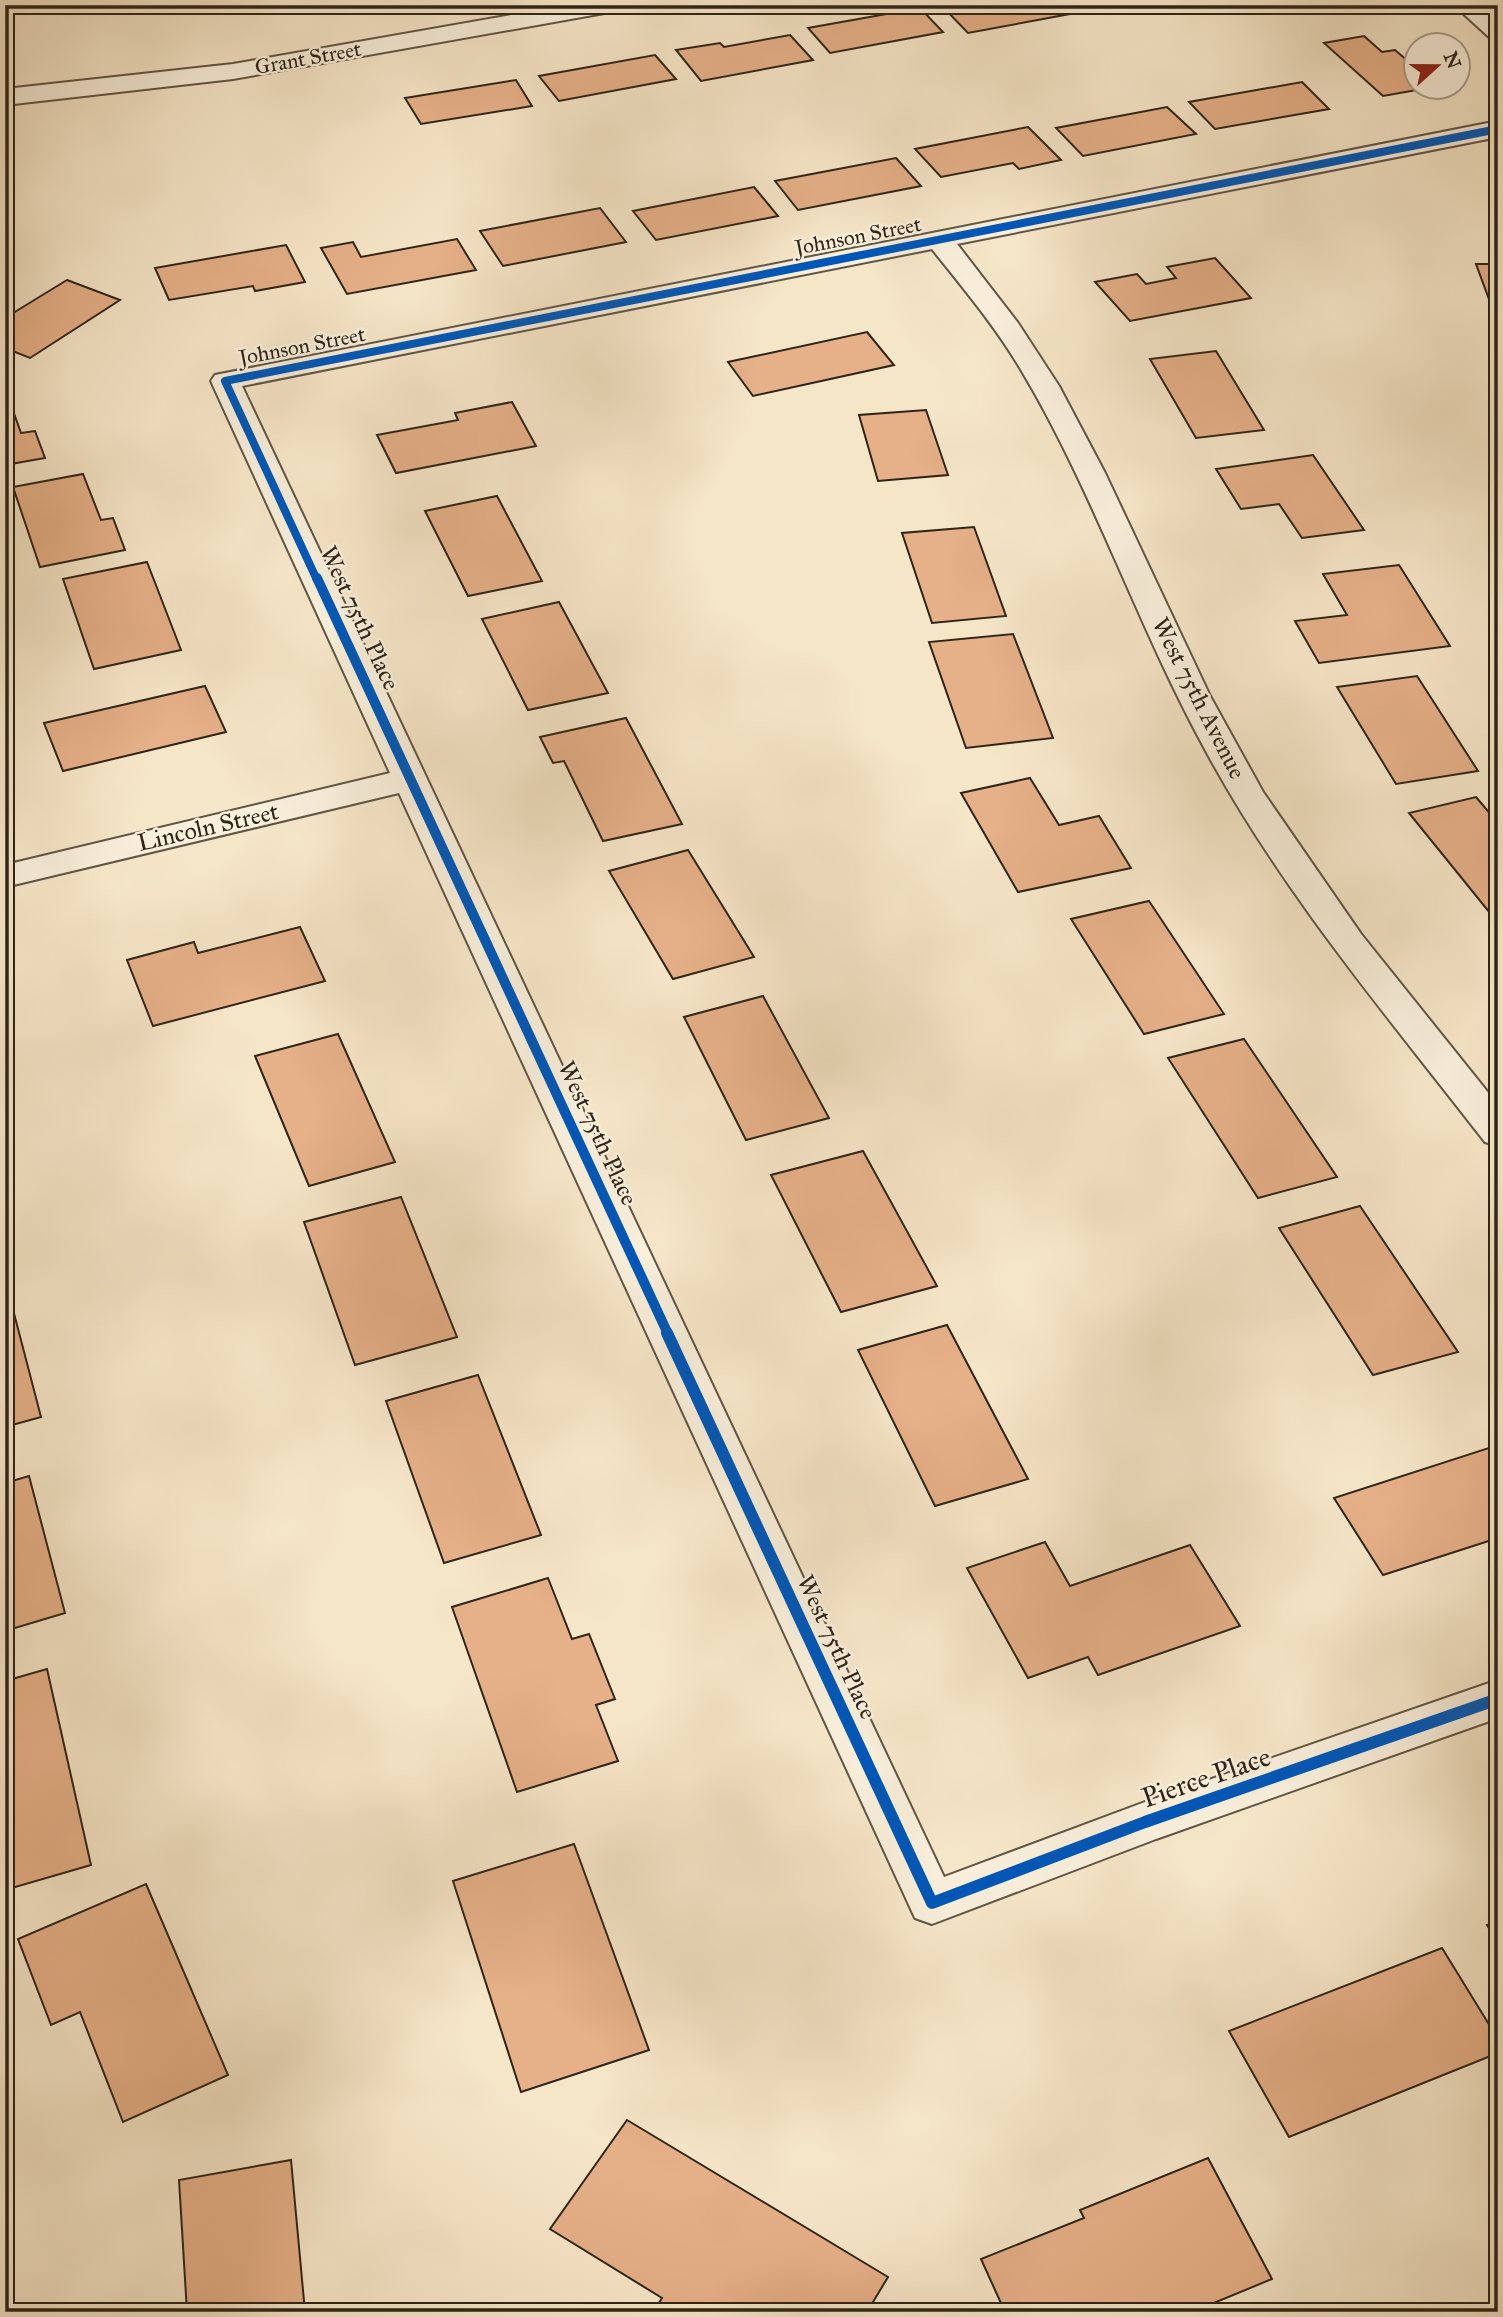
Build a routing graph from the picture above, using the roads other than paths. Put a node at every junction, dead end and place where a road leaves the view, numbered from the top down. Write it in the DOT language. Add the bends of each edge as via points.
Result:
graph roads {
  1 [pos="610,5"];
  2 [pos="1466,5"];
  3 [pos="1498,32"];
  4 [pos="5,97"];
  5 [pos="1498,129"];
  6 [pos="939,240"];
  7 [pos="225,381"];
  8 [pos="412,779"];
  9 [pos="5,876"];
  10 [pos="1498,1132"];
  11 [pos="1498,1699"];
  12 [pos="932,1903"];
  1 -- 4 [label="street, Grant Street" via="195,77"];
  2 -- 3 [label="street"];
  5 -- 6 [label="street, Johnson Street"];
  6 -- 7 [label="street, Johnson Street"];
  6 -- 10 [label="street, West 75th Avenue" via="1044,384 1217,741 1282,847 1320,903"];
  7 -- 8 [label="street, West 75th Place"];
  8 -- 9 [label="street, Lincoln Street"];
  8 -- 12 [label="street, West 75th Place"];
  11 -- 12 [label="street, Pierce Place" via="1145,1822"];
}
